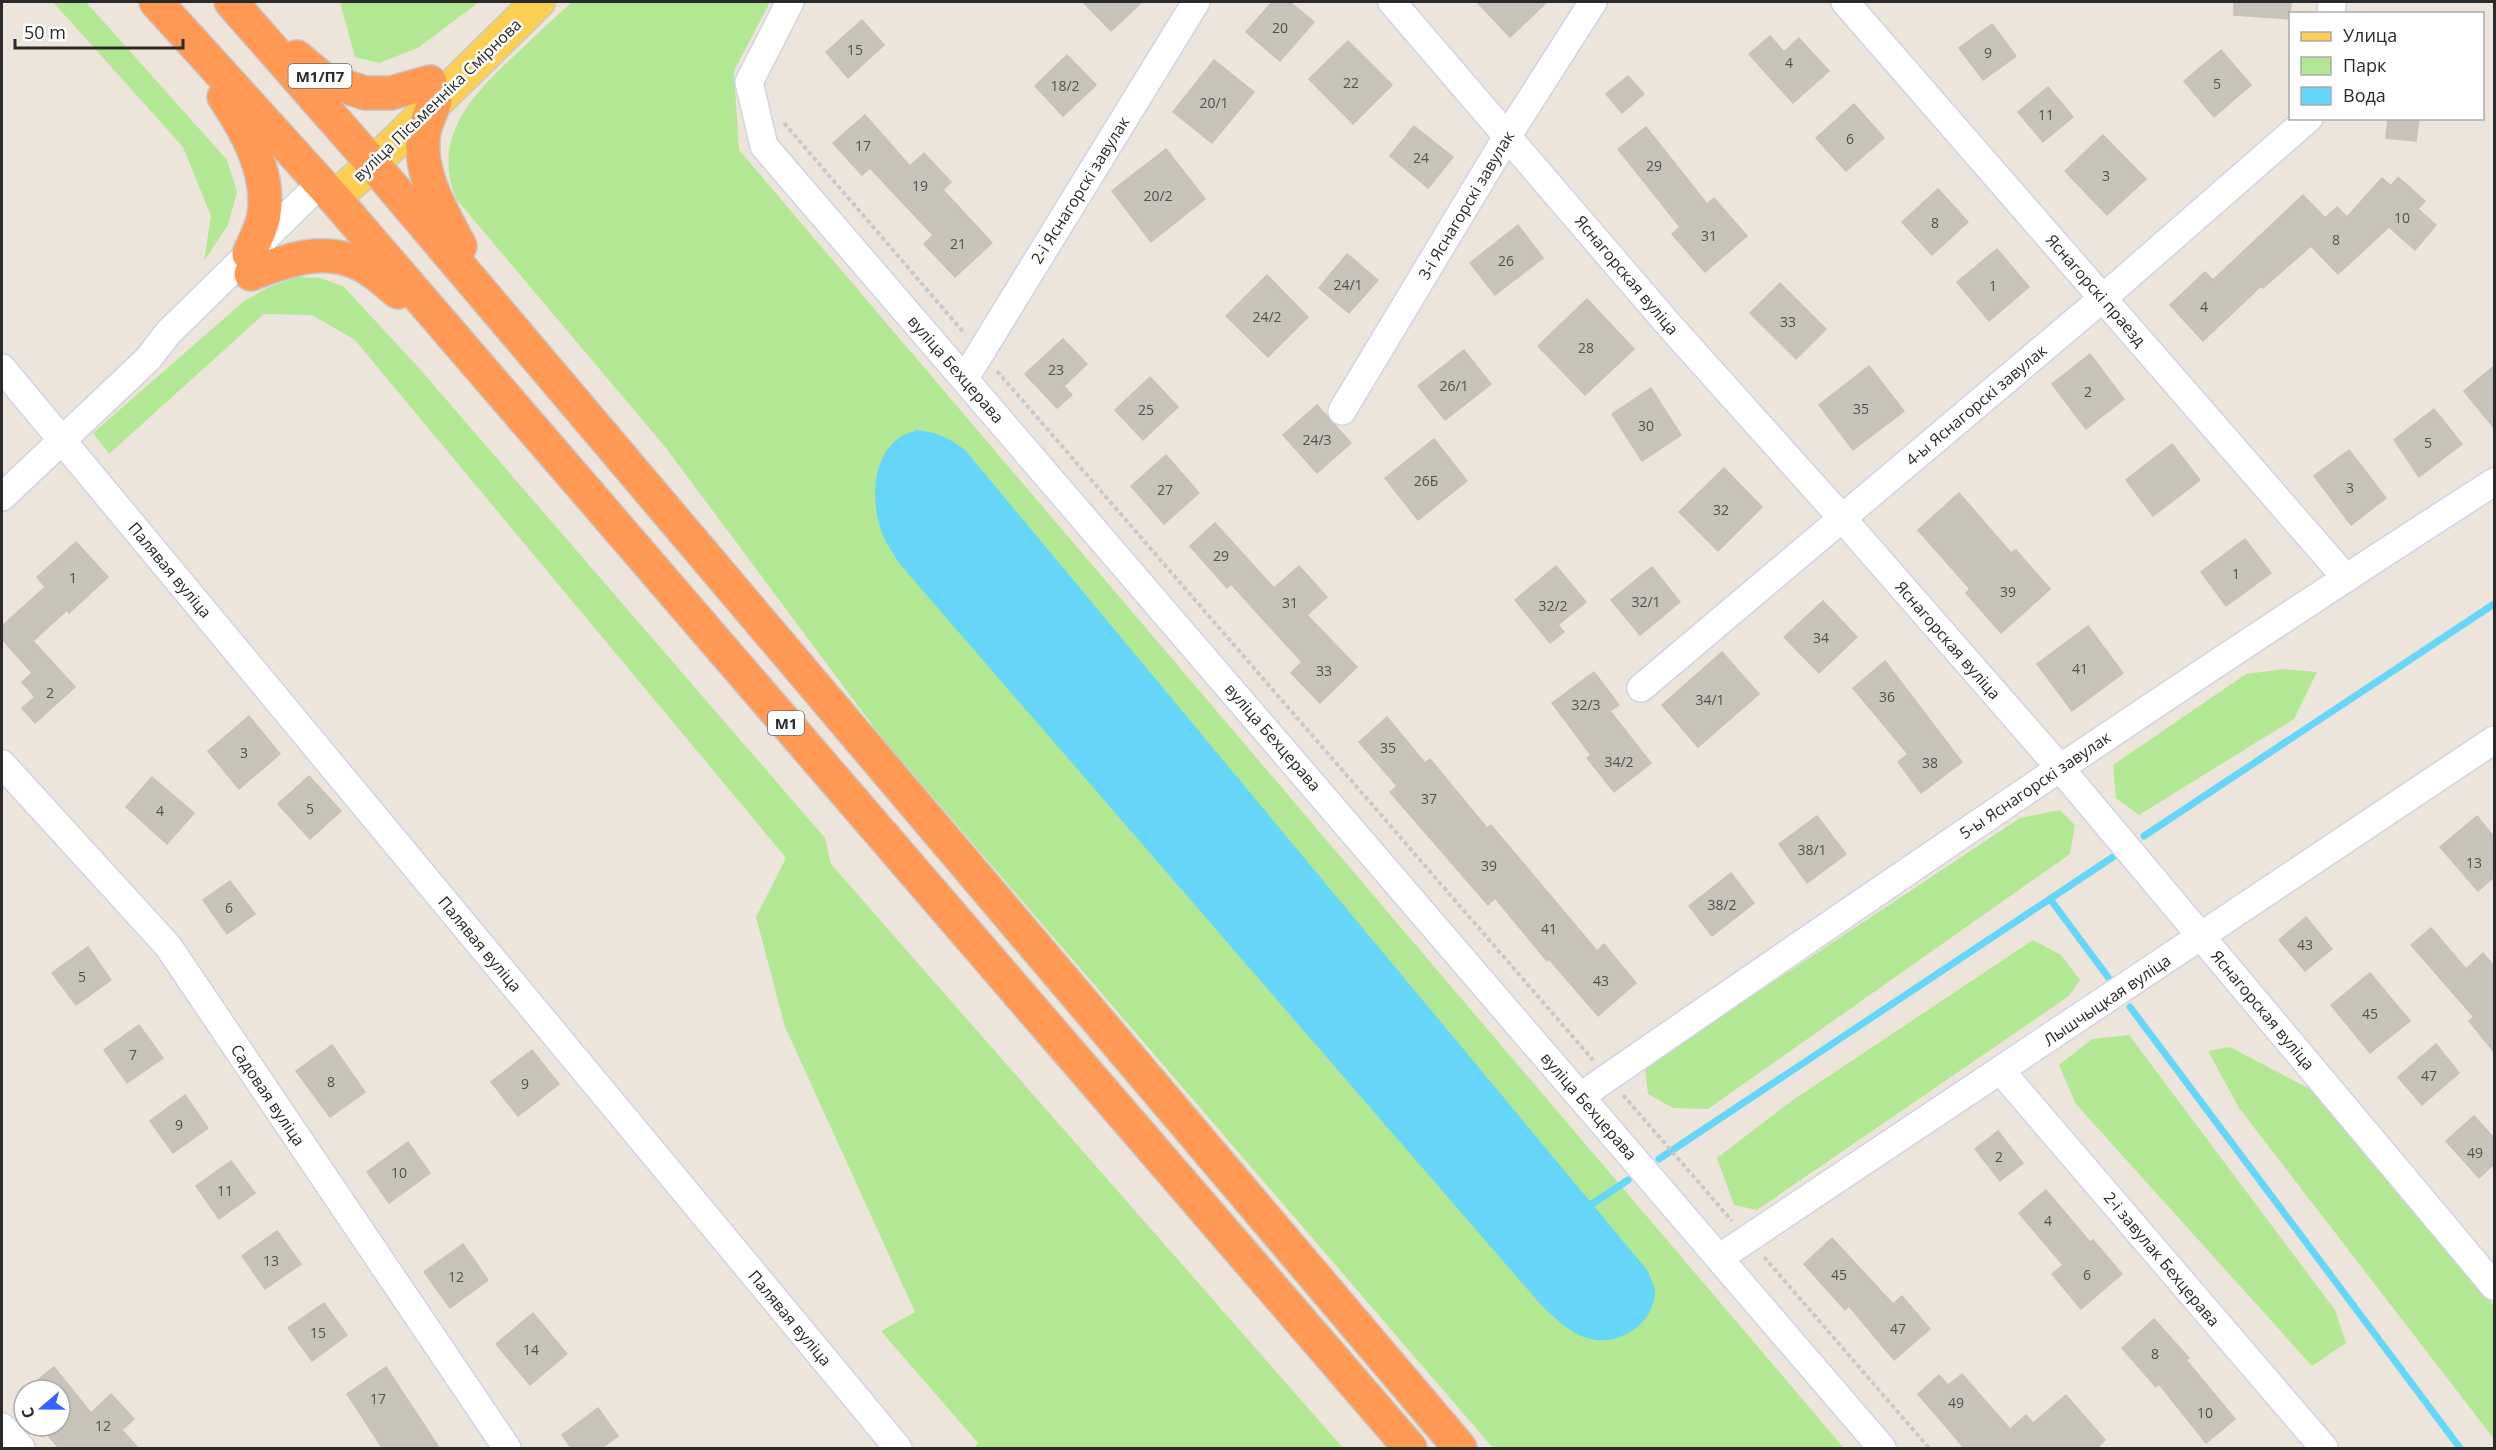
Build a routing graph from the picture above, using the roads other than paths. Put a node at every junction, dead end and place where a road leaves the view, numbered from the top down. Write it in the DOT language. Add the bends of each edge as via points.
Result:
graph roads {
  1 [pos="231,2"];
  2 [pos="520,2"];
  3 [pos="537,2"];
  4 [pos="790,2"];
  5 [pos="1196,2"];
  6 [pos="1392,2"];
  7 [pos="1593,2"];
  8 [pos="1845,2"];
  9 [pos="161,7"];
  10 [pos="433,92"];
  11 [pos="2307,120"];
  12 [pos="1508,135"];
  13 [pos="366,155"];
  14 [pos="328,190"];
  15 [pos="250,264"];
  16 [pos="2103,298"];
  17 [pos="491,303"];
  18 [pos="450,333"];
  19 [pos="2,368"];
  20 [pos="965,378"];
  21 [pos="1342,411"];
  22 [pos="62,440"];
  23 [pos="2494,482"];
  24 [pos="2,497"];
  25 [pos="1842,518"];
  26 [pos="2346,578"];
  27 [pos="1641,688"];
  28 [pos="2490,752"];
  29 [pos="2,764"];
  30 [pos="2060,768"];
  31 [pos="2201,938"];
  32 [pos="2001,1071"];
  33 [pos="1581,1096"];
  34 [pos="1719,1258"];
  35 [pos="2494,1286"];
  36 [pos="2,1427"];
  37 [pos="21,1449"];
  38 [pos="507,1449"];
  39 [pos="898,1449"];
  40 [pos="1410,1449"];
  41 [pos="1460,1449"];
  42 [pos="1882,1449"];
  43 [pos="2324,1449"];
  1 -- 10 [label="highway, М1/П7" via="323,79 364,93"];
  1 -- 13 [label="highway, М1"];
  2 -- 10 [label="main road, вуліца Пісьменніка Смірнова / М1/П7"];
  3 -- 10 [label="main road, вуліца Пісьменніка Смірнова / М1/П7"];
  4 -- 20 [label="street, вуліца Бехцерава" via="749,82 764,146"];
  5 -- 20 [label="street, 2-і Яснагорскі завулак"];
  6 -- 12 [label="street, Яснагорская вуліца"];
  7 -- 12 [label="street, 3-і Яснагорскі завулак"];
  8 -- 16 [label="street, Яснагорскі праезд"];
  9 -- 14 [label="highway, М1"];
  9 -- 15 [label="highway" via="236,114 256,154 264,183 264,216"];
  10 -- 13 [label="main road, вуліца Пісьменніка Смірнова / М1/П7"];
  10 -- 17 [label="highway, М1/П7" via="424,132 424,164 437,201"];
  11 -- 16 [label="street, 4-ы Яснагорскі завулак"];
  12 -- 21 [label="street, 3-і Яснагорскі завулак"];
  12 -- 25 [label="street, Яснагорская вуліца" via="1669,325"];
  13 -- 14 [label="main road, вуліца Пісьменніка Смірнова / М1/П7"];
  13 -- 17 [label="highway, М1"];
  14 -- 15 [label="street"];
  14 -- 18 [label="highway, М1"];
  15 -- 18 [label="highway" via="311,255 340,256 365,267"];
  15 -- 22 [label="street" via="177,342 147,359"];
  16 -- 25 [label="street, 4-ы Яснагорскі завулак"];
  16 -- 26 [label="street, Яснагорскі праезд"];
  17 -- 41 [label="highway, М1"];
  18 -- 40 [label="highway, М1"];
  19 -- 22 [label="street, Палявая вуліца"];
  20 -- 33 [label="street, вуліца Бехцерава"];
  22 -- 24 [label="street"];
  22 -- 39 [label="street, Палявая вуліца"];
  23 -- 26 [label="street, 5-ы Яснагорскі завулак"];
  25 -- 27 [label="street, 4-ы Яснагорскі завулак"];
  25 -- 30 [label="street, Яснагорская вуліца"];
  26 -- 30 [label="street, 5-ы Яснагорскі завулак"];
  28 -- 31 [label="street, Лышчыцкая вуліца"];
  29 -- 38 [label="street, Садовая вуліца" via="168,946"];
  30 -- 31 [label="street, Яснагорская вуліца"];
  30 -- 33 [label="street, 5-ы Яснагорскі завулак"];
  31 -- 32 [label="street, Лышчыцкая вуліца"];
  31 -- 35 [label="street, Яснагорская вуліца"];
  32 -- 34 [label="street, Лышчыцкая вуліца"];
  32 -- 43 [label="street, 2-і завулак Бехцерава"];
  33 -- 34 [label="street, вуліца Бехцерава"];
  34 -- 42 [label="street, вуліца Бехцерава"];
  36 -- 37 [label="street"];
}
